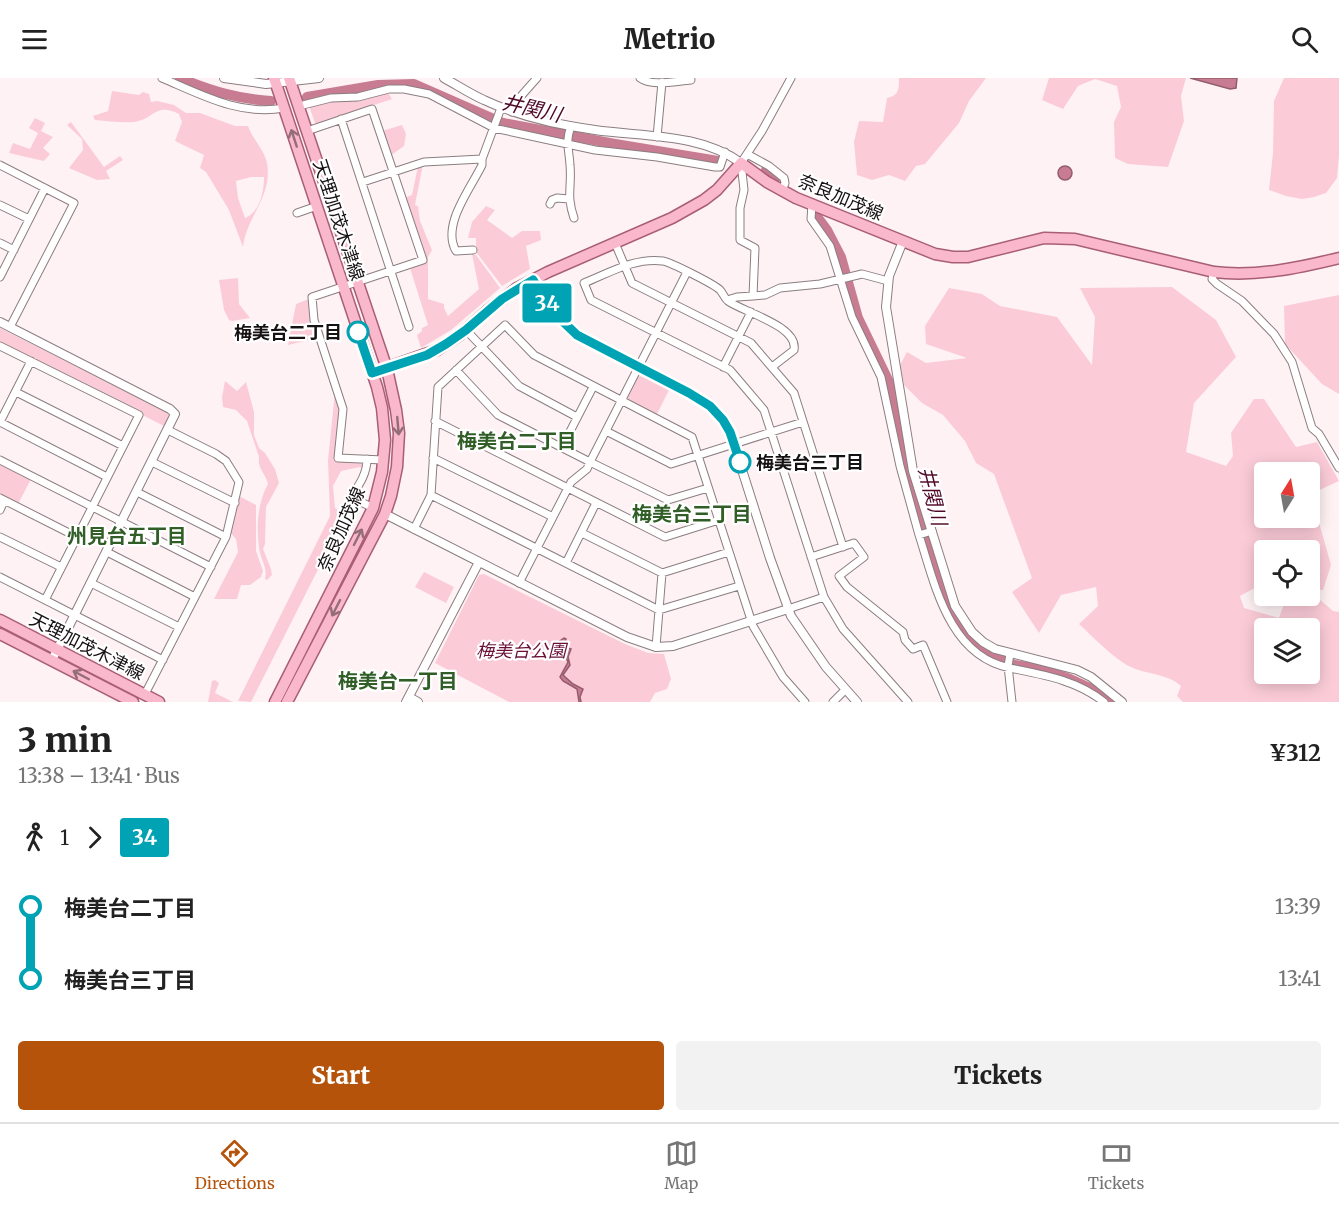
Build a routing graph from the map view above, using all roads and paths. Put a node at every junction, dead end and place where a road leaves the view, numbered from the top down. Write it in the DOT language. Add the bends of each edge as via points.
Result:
graph roads {
  1 [pos="162,78"];
  2 [pos="224,78"];
  3 [pos="319,78"];
  4 [pos="444,78"];
  5 [pos="537,78"];
  6 [pos="640,78"];
  7 [pos="791,78"];
  8 [pos="290,80"];
  9 [pos="691,80"];
  10 [pos="275,81"];
  11 [pos="662,82"];
  12 [pos="299,106"];
  13 [pos="284,108"];
  14 [pos="500,110"];
  15 [pos="512,112"];
  16 [pos="341,119"];
  17 [pos="494,128"];
  18 [pos="570,129"];
  19 [pos="307,131"];
  20 [pos="657,137"];
  21 [pos="566,145"];
  22 [pos="725,152"];
  23 [pos="482,159"];
  24 [pos="744,159"];
  25 [pos="0,165"];
  26 [pos="392,172"];
  27 [pos="363,182"];
  28 [pos="45,188"];
  29 [pos="568,199"];
  30 [pos="550,204"];
  31 [pos="812,204"];
  32 [pos="0,205"];
  33 [pos="317,206"];
  34 [pos="297,213"];
  35 [pos="574,218"];
  36 [pos="29,219"];
  37 [pos="903,241"];
  38 [pos="0,243"];
  39 [pos="615,243"];
  40 [pos="14,250"];
  41 [pos="473,250"];
  42 [pos="1339,258"];
  43 [pos="625,267"];
  44 [pos="391,270"];
  45 [pos="687,272"];
  46 [pos="1214,272"];
  47 [pos="0,277"];
  48 [pos="845,279"];
  49 [pos="533,280"];
  50 [pos="888,281"];
  51 [pos="358,282"];
  52 [pos="344,287"];
  53 [pos="753,296"];
  54 [pos="726,300"];
  55 [pos="671,302"];
  56 [pos="751,312"];
  57 [pos="0,322"];
  58 [pos="10,327"];
  59 [pos="409,327"];
  60 [pos="466,330"];
  61 [pos="656,333"];
  62 [pos="738,336"];
  63 [pos="481,347"];
  64 [pos="1,348"];
  65 [pos="31,361"];
  66 [pos="638,367"];
  67 [pos="723,367"];
  68 [pos="772,367"];
  69 [pos="387,369"];
  70 [pos="456,370"];
  71 [pos="372,373"];
  72 [pos="593,387"];
  73 [pos="16,392"];
  74 [pos="621,401"];
  75 [pos="577,417"];
  76 [pos="435,421"];
  77 [pos="0,422"];
  78 [pos="803,422"];
  79 [pos="168,430"];
  80 [pos="606,431"];
  81 [pos="770,432"];
  82 [pos="735,444"];
  83 [pos="123,446"];
  84 [pos="562,447"];
  85 [pos="698,455"];
  86 [pos="433,458"];
  87 [pos="367,459"];
  88 [pos="0,460"];
  89 [pos="383,460"];
  90 [pos="152,462"];
  91 [pos="590,462"];
  92 [pos="1339,468"];
  93 [pos="107,477"];
  94 [pos="568,488"];
  95 [pos="708,488"];
  96 [pos="137,492"];
  97 [pos="431,495"];
  98 [pos="2,499"];
  99 [pos="235,503"];
  100 [pos="596,503"];
  101 [pos="92,507"];
  102 [pos="373,508"];
  103 [pos="0,510"];
  104 [pos="385,514"];
  105 [pos="553,518"];
  106 [pos="719,520"];
  107 [pos="122,522"];
  108 [pos="414,529"];
  109 [pos="582,533"];
  110 [pos="924,534"];
  111 [pos="0,537"];
  112 [pos="76,537"];
  113 [pos="226,537"];
  114 [pos="843,547"];
  115 [pos="538,549"];
  116 [pos="107,552"];
  117 [pos="729,552"];
  118 [pos="811,557"];
  119 [pos="479,562"];
  120 [pos="566,563"];
  121 [pos="61,567"];
  122 [pos="211,567"];
  123 [pos="662,573"];
  124 [pos="0,577"];
  125 [pos="91,583"];
  126 [pos="519,583"];
  127 [pos="739,586"];
  128 [pos="195,597"];
  129 [pos="824,597"];
  130 [pos="45,600"];
  131 [pos="789,609"];
  132 [pos="659,610"];
  133 [pos="75,614"];
  134 [pos="0,620"];
  135 [pos="751,621"];
  136 [pos="179,627"];
  137 [pos="0,634"];
  138 [pos="656,647"];
  139 [pos="55,655"];
  140 [pos="163,660"];
  141 [pos="1009,662"];
  142 [pos="842,693"];
  143 [pos="145,694"];
  144 [pos="407,700"];
  145 [pos="133,702"];
  146 [pos="159,702"];
  147 [pos="275,702"];
  148 [pos="287,702"];
  149 [pos="418,702"];
  150 [pos="805,702"];
  151 [pos="833,702"];
  152 [pos="857,702"];
  153 [pos="908,702"];
  154 [pos="947,702"];
  155 [pos="1012,702"];
  156 [pos="1104,702"];
  157 [pos="1122,702"];
  1 -- 13 [label="street" via="229,105"];
  2 -- 10 [label="street" via="255,83"];
  3 -- 8 [label="street"];
  4 -- 14 [label="street"];
  5 -- 15 [label="street"];
  6 -- 11 [label="street"];
  7 -- 24 [label="street"];
  8 -- 10 [label="street"];
  8 -- 12 [label="main road, 天理加茂木津線"];
  9 -- 11 [label="street"];
  10 -- 13 [label="main road, 天理加茂木津線"];
  11 -- 20 [label="street"];
  12 -- 17 [label="street" via="404,88 429,94"];
  12 -- 19 [label="main road, 天理加茂木津線"];
  33 -- 13 [label="main road, 天理加茂木津線, one-way"];
  14 -- 15 [label="street"];
  14 -- 17 [label="street"];
  15 -- 18 [label="street"];
  16 -- 19 [label="street"];
  16 -- 26 [label="street" via="372,109"];
  16 -- 27 [label="street"];
  17 -- 21 [label="street"];
  17 -- 23 [label="street"];
  18 -- 20 [label="street"];
  18 -- 21 [label="street"];
  19 -- 51 [label="main road, 天理加茂木津線"];
  20 -- 22 [label="street"];
  21 -- 22 [label="street" via="715,167 720,167"];
  21 -- 29 [label="street" via="570,165"];
  22 -- 24 [label="street"];
  23 -- 26 [label="street" via="424,162"];
  23 -- 41 [label="street" via="456,211 452,243 456,251"];
  24 -- 31 [label="main road, 奈良加茂線" via="782,191"];
  24 -- 39 [label="main road" via="704,200"];
  24 -- 53 [label="street" via="740,240 755,248"];
  25 -- 28 [label="street"];
  26 -- 27 [label="street"];
  26 -- 44 [label="street" via="423,260"];
  27 -- 44 [label="street"];
  28 -- 36 [label="street"];
  28 -- 58 [label="street" via="74,203"];
  29 -- 30 [label="street" via="557,198"];
  29 -- 35 [label="street"];
  31 -- 37 [label="main road, 奈良加茂線"];
  31 -- 48 [label="street" via="811,219 830,246"];
  32 -- 36 [label="street"];
  33 -- 34 [label="street"];
  33 -- 52 [label="main road, 天理加茂木津線"];
  36 -- 40 [label="street"];
  37 -- 46 [label="main road, 奈良加茂線" via="935,254 968,258 1044,238 1075,239"];
  37 -- 50 [label="street"];
  38 -- 40 [label="street"];
  39 -- 43 [label="street"];
  39 -- 49 [label="main road"];
  40 -- 47 [label="street"];
  42 -- 46 [label="main road, 奈良加茂線" via="1263,273"];
  43 -- 45 [label="street" via="638,261 664,261"];
  43 -- 55 [label="street" via="632,283"];
  43 -- 61 [label="street" via="584,283 591,300"];
  44 -- 51 [label="street"];
  44 -- 59 [label="street"];
  45 -- 54 [label="street" via="719,289"];
  45 -- 55 [label="street"];
  46 -- 92 [label="street" via="1212,279 1216,284 1242,301 1275,334 1292,362 1312,428"];
  48 -- 50 [label="street" via="862,274"];
  48 -- 53 [label="street"];
  48 -- 110 [label="street" via="852,317 881,377 900,466"];
  49 -- 60 [label="main road" via="502,299"];
  49 -- 66 [label="street" via="569,329"];
  50 -- 110 [label="street" via="886,307"];
  51 -- 52 [label="street"];
  51 -- 69 [label="main road, 天理加茂木津線"];
  52 -- 71 [label="main road, 天理加茂木津線"];
  52 -- 87 [label="street" via="312,297 314,320 343,409 338,458"];
  53 -- 54 [label="street"];
  54 -- 56 [label="street"];
  55 -- 61 [label="street"];
  55 -- 62 [label="street"];
  56 -- 62 [label="street"];
  56 -- 68 [label="street" via="784,329 795,345 795,350"];
  57 -- 58 [label="street"];
  58 -- 79 [label="street" via="170,409 175,414"];
  60 -- 63 [label="street"];
  60 -- 69 [label="main road" via="437,350"];
  61 -- 66 [label="street"];
  61 -- 67 [label="street"];
  62 -- 67 [label="street"];
  62 -- 68 [label="street" via="752,343"];
  63 -- 70 [label="street"];
  63 -- 72 [label="street" via="506,325 534,355"];
  63 -- 75 [label="street" via="519,386"];
  64 -- 65 [label="street"];
  65 -- 73 [label="street"];
  65 -- 83 [label="street" via="139,416"];
  66 -- 74 [label="street"];
  66 -- 82 [label="street" via="705,402 723,420"];
  67 -- 81 [label="street" via="764,410"];
  68 -- 78 [label="street" via="794,393"];
  69 -- 71 [label="main road"];
  69 -- 104 [label="main road, 奈良加茂線, one-way" via="399,445 396,477"];
  70 -- 76 [label="street" via="438,387"];
  70 -- 84 [label="street" via="498,415"];
  71 -- 89 [label="main road, 奈良加茂線" via="384,419"];
  72 -- 74 [label="street"];
  72 -- 75 [label="street"];
  73 -- 77 [label="street"];
  73 -- 83 [label="street"];
  74 -- 80 [label="street"];
  74 -- 85 [label="street" via="692,437"];
  75 -- 84 [label="street"];
  76 -- 86 [label="street"];
  76 -- 94 [label="street"];
  77 -- 93 [label="street"];
  78 -- 81 [label="street"];
  78 -- 114 [label="street"];
  79 -- 90 [label="street"];
  79 -- 99 [label="street" via="226,461 239,482"];
  80 -- 85 [label="street" via="671,464"];
  80 -- 91 [label="street"];
  81 -- 82 [label="street"];
  81 -- 118 [label="street"];
  82 -- 85 [label="street"];
  82 -- 131 [label="street"];
  83 -- 93 [label="street"];
  84 -- 91 [label="street"];
  85 -- 95 [label="street"];
  86 -- 97 [label="street"];
  86 -- 105 [label="street"];
  87 -- 89 [label="street"];
  87 -- 102 [label="street" via="367,469 351,497"];
  88 -- 101 [label="street"];
  89 -- 102 [label="main road, 奈良加茂線"];
  90 -- 96 [label="street"];
  90 -- 99 [label="street"];
  91 -- 94 [label="street"];
  91 -- 95 [label="street" via="668,500"];
  93 -- 101 [label="street"];
  94 -- 100 [label="street"];
  94 -- 105 [label="street"];
  95 -- 106 [label="street"];
  96 -- 107 [label="street"];
  96 -- 113 [label="street"];
  97 -- 108 [label="street"];
  97 -- 115 [label="street"];
  98 -- 103 [label="street"];
  98 -- 112 [label="street"];
  99 -- 113 [label="street"];
  100 -- 106 [label="street" via="665,537"];
  100 -- 109 [label="street"];
  101 -- 107 [label="street"];
  101 -- 112 [label="street"];
  147 -- 102 [label="main road, 奈良加茂線, one-way"];
  104 -- 108 [label="street"];
  104 -- 148 [label="main road, 奈良加茂線, one-way"];
  105 -- 115 [label="street"];
  106 -- 117 [label="street"];
  107 -- 116 [label="street"];
  107 -- 122 [label="street"];
  108 -- 119 [label="street"];
  109 -- 120 [label="street"];
  109 -- 123 [label="street"];
  110 -- 141 [label="street" via="962,618 983,642"];
  110 -- 141 [label="street" via="937,590 954,628 981,656"];
  111 -- 121 [label="street"];
  112 -- 121 [label="street"];
  113 -- 122 [label="street"];
  114 -- 118 [label="street"];
  114 -- 154 [label="street" via="854,543 864,557 839,576 847,587 903,632 904,640 913,649 923,645"];
  115 -- 120 [label="street"];
  115 -- 126 [label="street"];
  116 -- 125 [label="street"];
  116 -- 128 [label="street"];
  117 -- 123 [label="street"];
  117 -- 127 [label="street"];
  118 -- 129 [label="street"];
  119 -- 126 [label="street"];
  119 -- 144 [label="street"];
  120 -- 132 [label="street"];
  121 -- 130 [label="street"];
  122 -- 128 [label="street"];
  123 -- 132 [label="street"];
  124 -- 130 [label="street"];
  125 -- 133 [label="street"];
  125 -- 136 [label="street"];
  126 -- 138 [label="street" via="627,637"];
  127 -- 132 [label="street"];
  127 -- 135 [label="street"];
  128 -- 136 [label="street"];
  129 -- 131 [label="street"];
  129 -- 153 [label="street" via="843,629"];
  130 -- 133 [label="street"];
  131 -- 135 [label="street"];
  131 -- 152 [label="street" via="825,668"];
  132 -- 138 [label="street"];
  133 -- 139 [label="street"];
  133 -- 140 [label="street"];
  134 -- 139 [label="main road, 天理加茂木津線"];
  135 -- 138 [label="street" via="673,646"];
  135 -- 150 [label="street" via="783,677"];
  136 -- 140 [label="street"];
  137 -- 139 [label="main road, 天理加茂木津線"];
  139 -- 143 [label="main road, 天理加茂木津線"];
  145 -- 139 [label="main road, 天理加茂木津線, one-way"];
  140 -- 143 [label="street"];
  141 -- 155 [label="street"];
  141 -- 156 [label="street" via="1064,680"];
  141 -- 157 [label="street" via="1077,670"];
  142 -- 151 [label="street"];
  143 -- 146 [label="main road, 天理加茂木津線"];
  144 -- 149 [label="street"];
}
